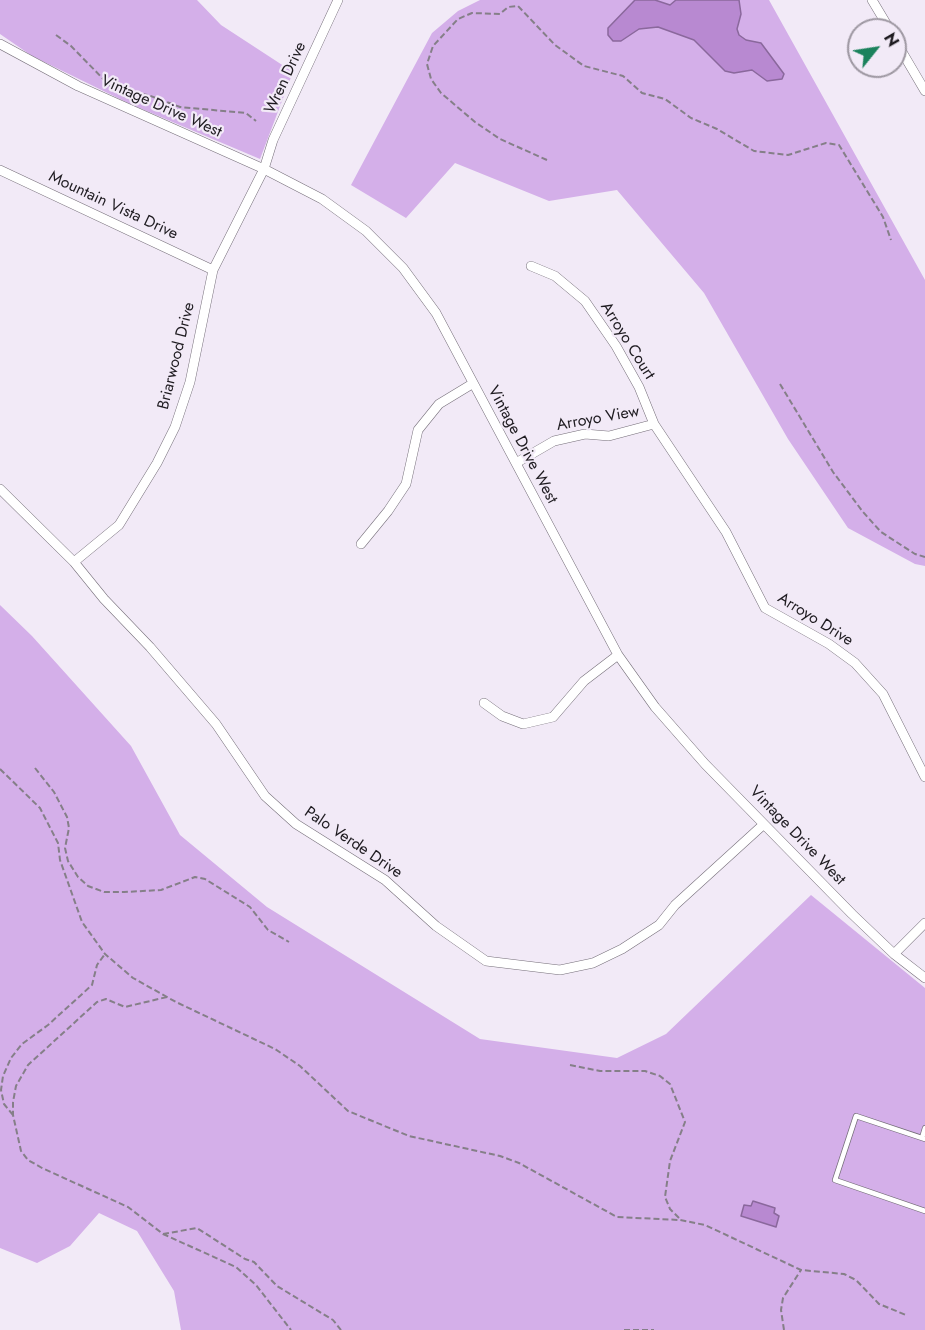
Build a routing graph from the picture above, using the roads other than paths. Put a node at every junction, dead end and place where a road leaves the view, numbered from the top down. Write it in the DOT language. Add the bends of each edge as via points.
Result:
graph roads {
  1 [pos="338,0"];
  2 [pos="872,0"];
  3 [pos="883,18"];
  4 [pos="0,44"];
  5 [pos="907,60"];
  6 [pos="925,91"];
  7 [pos="264,169"];
  8 [pos="0,170"];
  9 [pos="531,266"];
  10 [pos="213,270"];
  11 [pos="472,384"];
  12 [pos="654,424"];
  13 [pos="516,463"];
  14 [pos="0,489"];
  15 [pos="361,544"];
  16 [pos="74,562"];
  17 [pos="618,655"];
  18 [pos="484,703"];
  19 [pos="925,777"];
  20 [pos="764,824"];
  21 [pos="925,923"];
  22 [pos="894,954"];
  23 [pos="925,978"];
  24 [pos="925,1128"];
  25 [pos="923,1138"];
  26 [pos="925,1211"];
  1 -- 7 [label="street, Wren Drive" via="273,140"];
  2 -- 3 [label="street"];
  4 -- 7 [label="street, Vintage Drive West" via="78,86"];
  5 -- 6 [label="street"];
  7 -- 10 [label="street, Briarwood Drive"];
  7 -- 11 [label="street, Vintage Drive West" via="322,199 366,231 403,268 436,313"];
  8 -- 10 [label="street, Mountain Vista Drive"];
  9 -- 12 [label="street, Arroyo Court" via="555,276 585,301 639,387"];
  10 -- 16 [label="street, Briarwood Drive" via="190,382 175,427 119,525"];
  11 -- 13 [label="street, Vintage Drive West"];
  11 -- 15 [label="street" via="439,404 418,430 406,484"];
  12 -- 13 [label="street, Arroyo View" via="609,436 585,434 554,441"];
  12 -- 19 [label="street, Arroyo Drive" via="726,532 765,608 855,663 883,694"];
  13 -- 17 [label="street, Vintage Drive West"];
  14 -- 16 [label="street, Palo Verde Drive"];
  16 -- 20 [label="street, Palo Verde Drive" via="216,724 265,796 296,824 386,880 436,926 486,961 560,970 593,963 622,949 659,925 675,905"];
  17 -- 18 [label="street" via="584,681 553,717 523,724"];
  17 -- 20 [label="street, Vintage Drive West" via="655,707"];
  20 -- 22 [label="street, Vintage Drive West"];
  21 -- 22 [label="street"];
  22 -- 23 [label="street, Vintage Drive West"];
  24 -- 25 [label="lane"];
  25 -- 26 [label="lane" via="856,1116 835,1180"];
}
